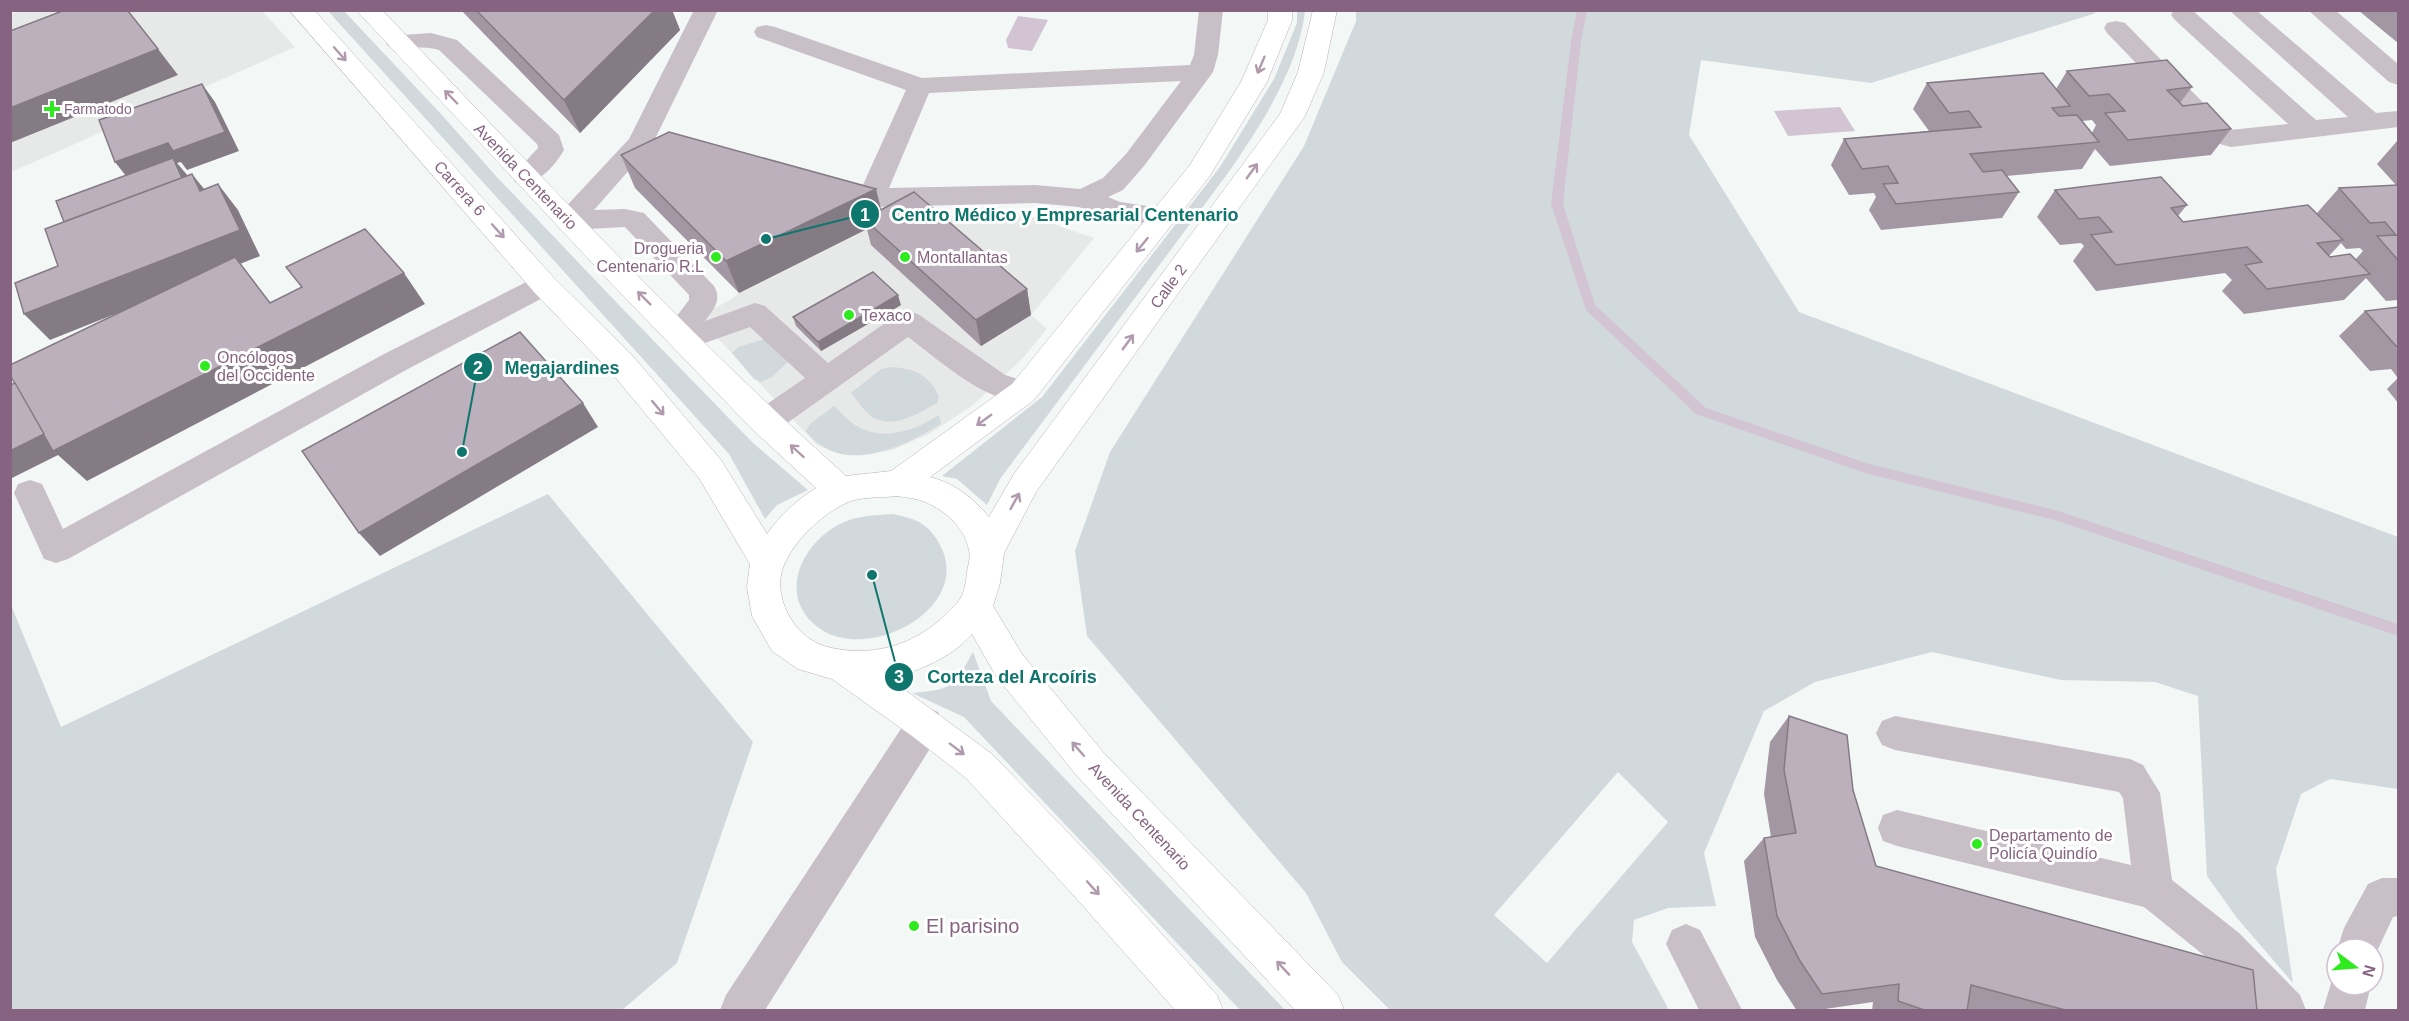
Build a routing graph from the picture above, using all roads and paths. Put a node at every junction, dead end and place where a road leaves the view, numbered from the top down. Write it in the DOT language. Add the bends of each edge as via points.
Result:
graph roads {
  1 [pos="301,10"];
  2 [pos="368,10"];
  3 [pos="706,10"];
  4 [pos="1211,10"];
  5 [pos="1280,10"];
  6 [pos="1325,10"];
  7 [pos="2241,10"];
  8 [pos="2320,10"];
  9 [pos="2183,15"];
  10 [pos="2116,28"];
  11 [pos="766,32"];
  12 [pos="397,41"];
  13 [pos="1200,72"];
  14 [pos="2398,77"];
  15 [pos="920,86"];
  16 [pos="2398,119"];
  17 [pos="2370,122"];
  18 [pos="2311,130"];
  19 [pos="525,176"];
  20 [pos="832,186"];
  21 [pos="871,198"];
  22 [pos="1083,198"];
  23 [pos="1164,217"];
  24 [pos="569,221"];
  25 [pos="544,285"];
  26 [pos="682,336"];
  27 [pos="825,378"];
  28 [pos="1023,392"];
  29 [pos="765,422"];
  30 [pos="898,483"];
  31 [pos="840,490"];
  32 [pos="30,493"];
  33 [pos="987,552"];
  34 [pos="766,563"];
  35 [pos="975,607"];
  36 [pos="842,666"];
  37 [pos="925,724"];
  38 [pos="1894,733"];
  39 [pos="1897,828"];
  40 [pos="2154,890"];
  41 [pos="2398,897"];
  42 [pos="2361,937"];
  43 [pos="1686,944"];
  44 [pos="1191,1006"];
  45 [pos="741,1011"];
  46 [pos="1323,1011"];
  47 [pos="1721,1011"];
  48 [pos="2285,1011"];
  1 -- 25 [label="main road, Carrera 6, one-way"];
  2 -- 12 [label="main road, Avenida Centenario"];
  3 -- 24 [label="street" via="640,143"];
  4 -- 13 [label="street"];
  5 -- 23 [label="main road, one-way" via="1280,20 1254,82 1200,171"];
  33 -- 6 [label="main road, Calle 2, one-way" via="1025,483 1292,116 1311,72"];
  7 -- 17 [label="street"];
  8 -- 14 [label="street"];
  9 -- 18 [label="street"];
  10 -- 18 [label="street" via="2221,136 2231,139"];
  11 -- 15 [label="street"];
  19 -- 12 [label="main road, Avenida Centenario, one-way"];
  12 -- 19 [label="street" via="431,40 448,45 550,141 551,150"];
  13 -- 15 [label="street"];
  13 -- 22 [label="street" via="1113,184"];
  15 -- 21 [label="street"];
  16 -- 17 [label="street"];
  17 -- 18 [label="street"];
  19 -- 24 [label="main road, Avenida Centenario"];
  20 -- 21 [label="street"];
  21 -- 22 [label="street" via="1035,194"];
  22 -- 23 [label="street" via="1116,211"];
  23 -- 28 [label="main road, one-way"];
  26 -- 24 [label="main road, Avenida Centenario, one-way"];
  24 -- 26 [label="street" via="634,220 704,293 703,302"];
  25 -- 32 [label="street" via="395,362 56,549"];
  25 -- 34 [label="main road, Carrera 6, one-way" via="621,363 710,469"];
  26 -- 27 [label="street" via="755,314"];
  26 -- 29 [label="main road, Avenida Centenario"];
  27 -- 28 [label="street" via="908,322 995,384"];
  27 -- 29 [label="street"];
  28 -- 30 [label="main road, one-way"];
  31 -- 29 [label="main road, Avenida Centenario, one-way"];
  30 -- 31 [label="main road"];
  30 -- 33 [label="main road" via="932,490 960,506 979,529"];
  31 -- 34 [label="main road" via="811,508 787,532"];
  33 -- 35 [label="main road"];
  34 -- 36 [label="main road" via="764,588 769,616 785,640 811,658"];
  35 -- 36 [label="main road" via="950,634 917,655 881,666"];
  46 -- 35 [label="main road, Avenida Centenario, one-way" via="1090,764 1009,665"];
  36 -- 37 [label="main road"];
  37 -- 44 [label="main road, one-way" via="979,766 1090,884"];
  37 -- 45 [label="street"];
  38 -- 40 [label="street" via="2130,777 2141,793"];
  39 -- 40 [label="street"];
  40 -- 48 [label="street" via="2225,947"];
  41 -- 42 [label="street" via="2382,898"];
  43 -- 47 [label="street"];
}
